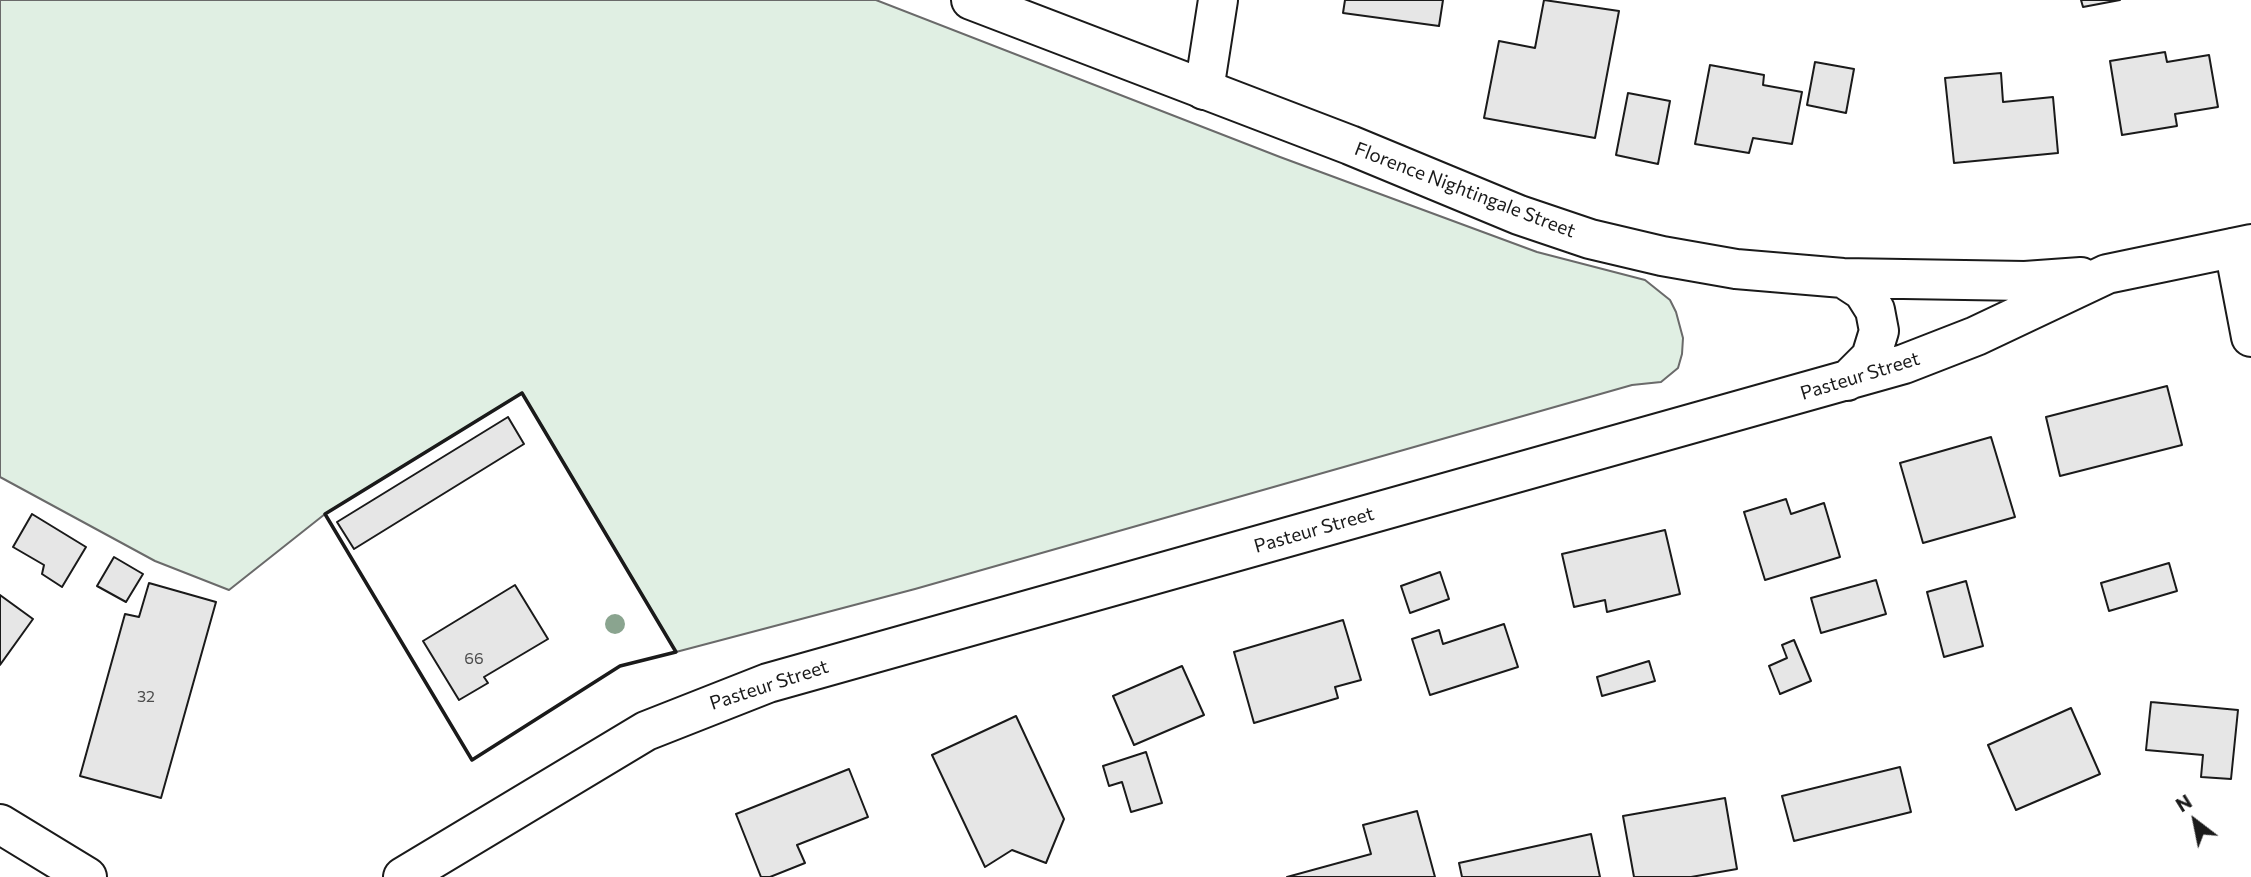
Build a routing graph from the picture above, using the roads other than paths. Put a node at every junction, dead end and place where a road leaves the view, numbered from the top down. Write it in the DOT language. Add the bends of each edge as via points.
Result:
graph roads {
  1 [pos="971,0"];
  2 [pos="1218,0"];
  3 [pos="1204,90"];
  4 [pos="2242,246"];
  5 [pos="2107,274"];
  6 [pos="1843,278"];
  7 [pos="2251,337"];
  8 [pos="1847,381"];
  9 [pos="0,824"];
  10 [pos="87,877"];
  11 [pos="403,877"];
  1 -- 3 [label="main road, Florence Nightingale Street"];
  2 -- 3 [label="main road"];
  3 -- 6 [label="main road, Florence Nightingale Street" via="1590,239 1737,269"];
  4 -- 5 [label="main road, Pasteur Street"];
  4 -- 7 [label="main road"];
  5 -- 6 [label="main road, Florence Nightingale Street" via="2025,281"];
  5 -- 8 [label="main road, Pasteur Street" via="1976,336"];
  6 -- 8 [label="main road" via="1863,291 1875,310 1879,331 1871,356"];
  8 -- 11 [label="main road, Pasteur Street" via="768,683 646,731"];
  9 -- 10 [label="main road"];
}
